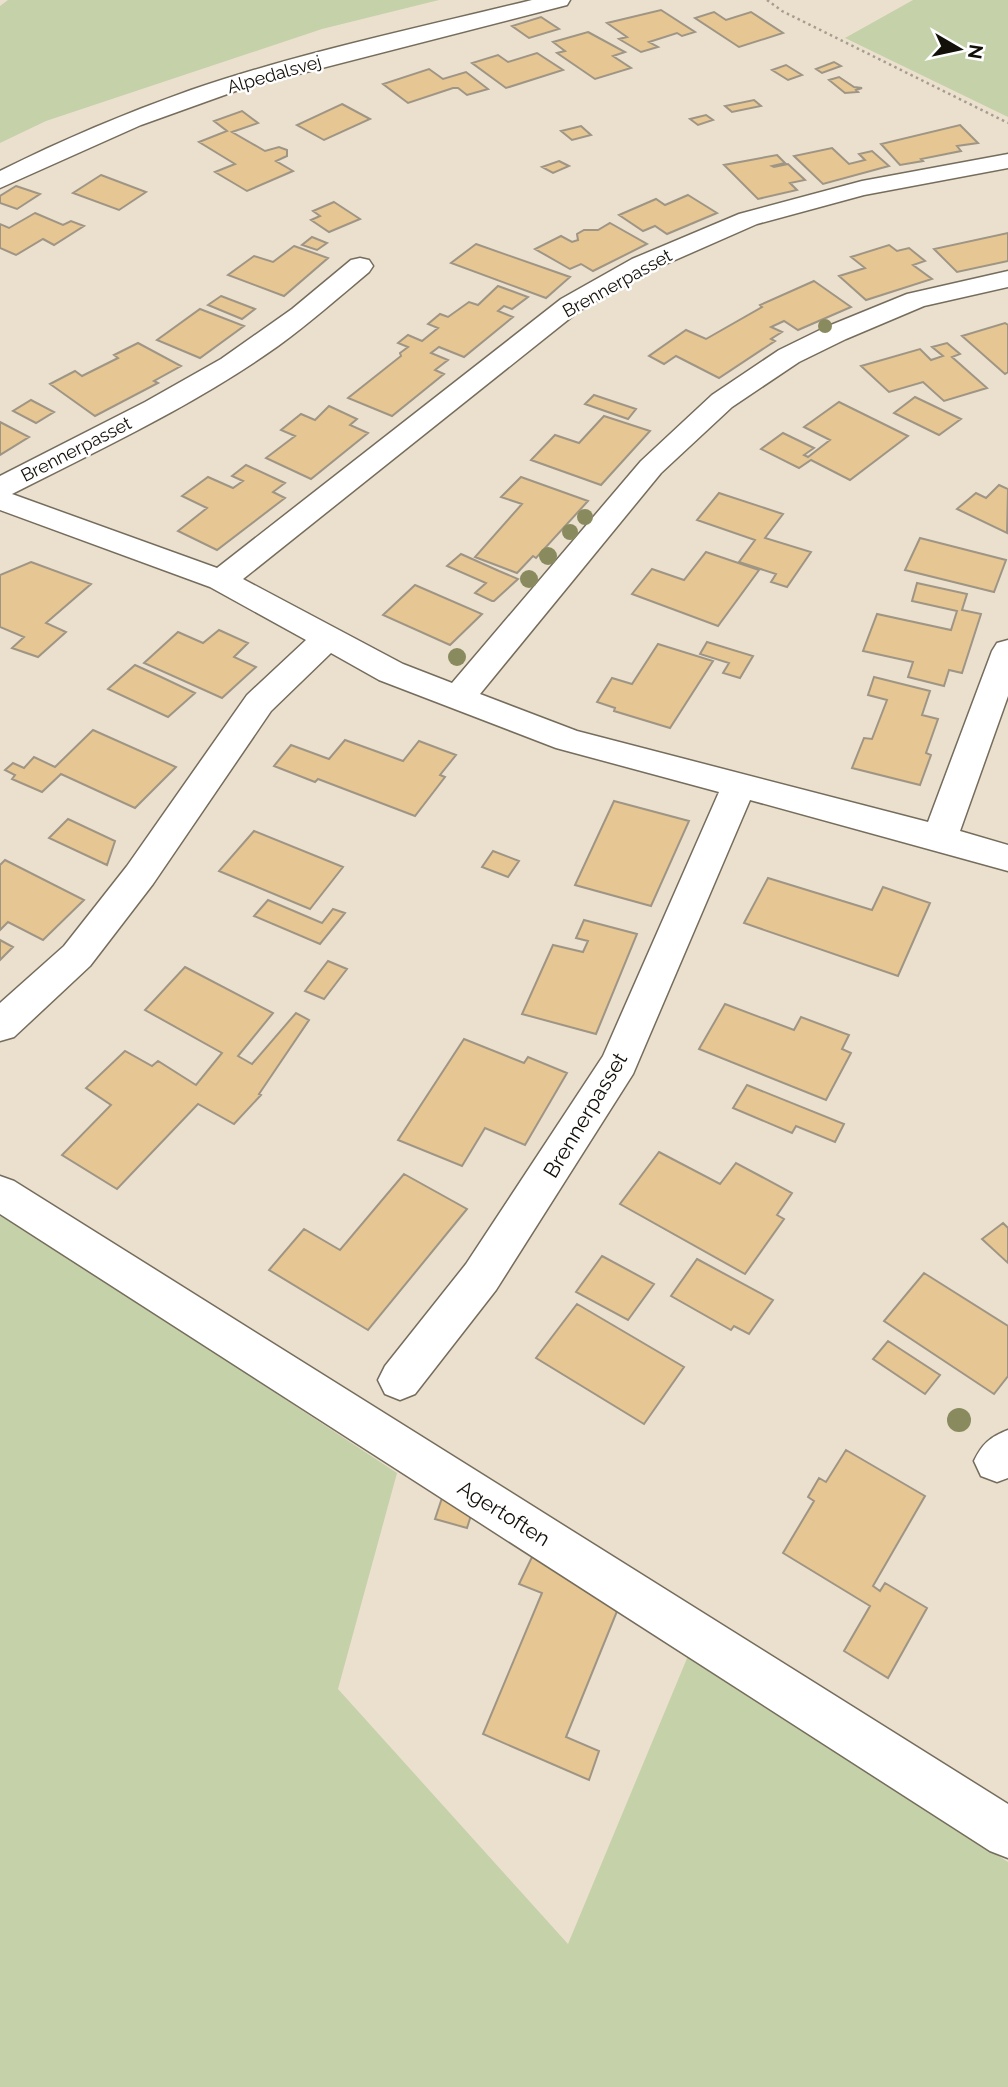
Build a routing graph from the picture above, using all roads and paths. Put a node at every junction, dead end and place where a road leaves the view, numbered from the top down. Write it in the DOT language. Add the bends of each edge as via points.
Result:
graph roads {
  1 [pos="559,0"];
  2 [pos="767,0"];
  3 [pos="1008,123"];
  4 [pos="1008,161"];
  5 [pos="0,181"];
  6 [pos="360,267"];
  7 [pos="1008,279"];
  8 [pos="0,488"];
  9 [pos="0,500"];
  10 [pos="221,580"];
  11 [pos="328,637"];
  12 [pos="1008,651"];
  13 [pos="457,699"];
  14 [pos="740,784"];
  15 [pos="940,838"];
  16 [pos="1008,858"];
  17 [pos="0,1026"];
  18 [pos="0,1193"];
  19 [pos="400,1380"];
  20 [pos="1008,1833"];
  1 -- 5 [label="street, Alpedalsvej" via="269,73 161,110"];
  2 -- 3 [label="path"];
  4 -- 10 [label="street, Brennerpasset" via="862,188 748,219 641,265 570,305"];
  6 -- 8 [label="street, Brennerpasset" via="301,316 221,370"];
  7 -- 13 [label="street" via="916,300 836,333 789,356 722,401 651,467"];
  9 -- 10 [label="street, Brennerpasset"];
  10 -- 11 [label="street, Brennerpasset"];
  11 -- 13 [label="street, Brennerpasset" via="391,672"];
  11 -- 17 [label="street" via="259,703 140,875 77,956"];
  12 -- 15 [label="street"];
  13 -- 14 [label="street, Brennerpasset" via="568,740"];
  14 -- 15 [label="street, Brennerpasset"];
  14 -- 19 [label="street, Brennerpasset" via="620,1063 481,1277"];
  15 -- 16 [label="street, Brennerpasset"];
  18 -- 20 [label="street, Agertoften"];
}
